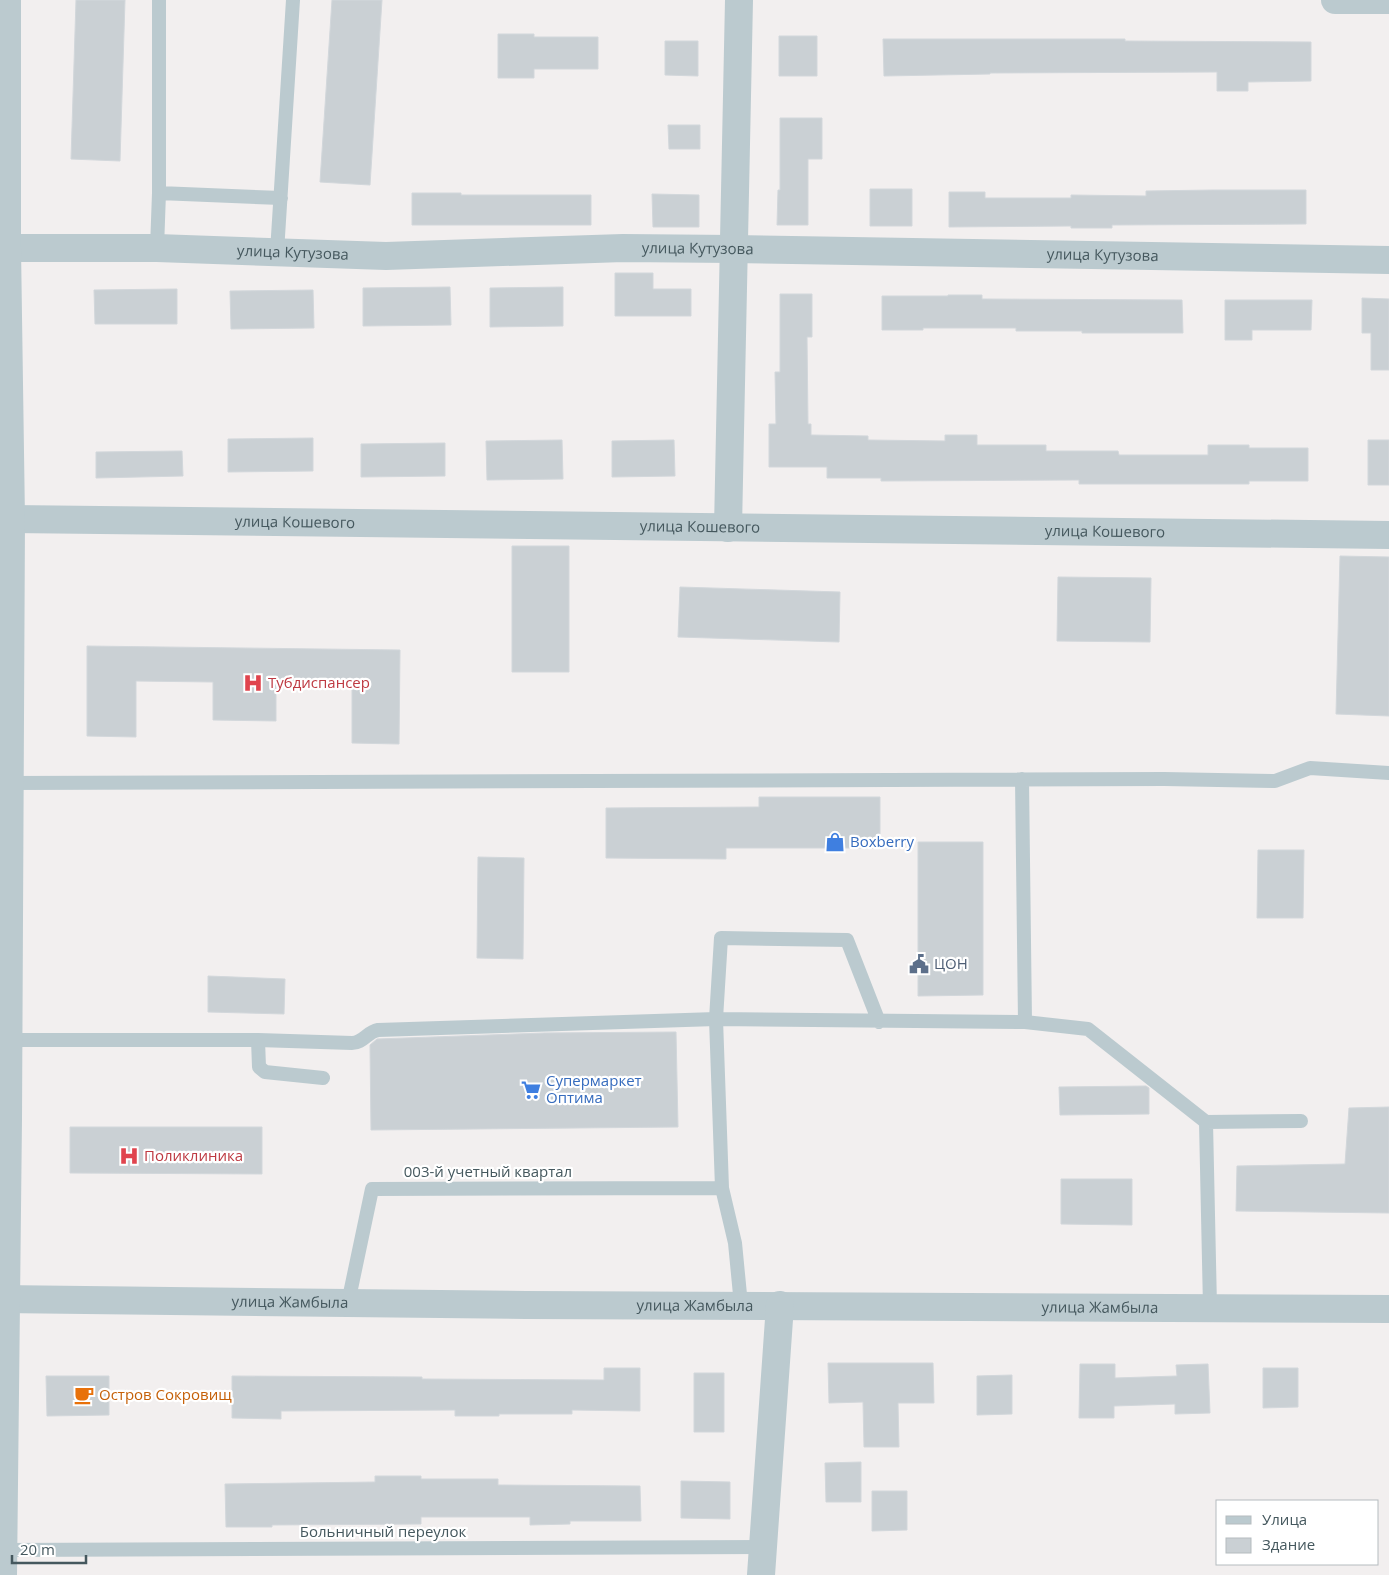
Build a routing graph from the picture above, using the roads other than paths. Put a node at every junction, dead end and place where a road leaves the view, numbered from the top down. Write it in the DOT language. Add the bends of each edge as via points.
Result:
graph roads {
  1 [pos="7,0"];
  2 [pos="159,0"];
  3 [pos="293,0"];
  4 [pos="739,0"];
  5 [pos="1335,0"];
  6 [pos="1389,0"];
  7 [pos="158,193"];
  8 [pos="280,198"];
  9 [pos="7,248"];
  10 [pos="157,248"];
  11 [pos="733,249"];
  12 [pos="277,252"];
  13 [pos="1389,260"];
  14 [pos="4,292"];
  15 [pos="11,519"];
  16 [pos="728,528"];
  17 [pos="1389,535"];
  18 [pos="1389,773"];
  19 [pos="1022,779"];
  20 [pos="10,783"];
  21 [pos="716,1019"];
  22 [pos="879,1022"];
  23 [pos="1025,1022"];
  24 [pos="8,1040"];
  25 [pos="258,1040"];
  26 [pos="323,1078"];
  27 [pos="1302,1121"];
  28 [pos="1206,1122"];
  29 [pos="722,1188"];
  30 [pos="3,1299"];
  31 [pos="348,1303"];
  32 [pos="740,1305"];
  33 [pos="780,1305"];
  34 [pos="1210,1307"];
  35 [pos="1389,1309"];
  36 [pos="764,1547"];
  37 [pos="3,1562"];
  38 [pos="761,1575"];
  1 -- 9 [label="street"];
  2 -- 7 [label="lane"];
  3 -- 8 [label="lane"];
  4 -- 11 [label="street"];
  5 -- 6 [label="street"];
  7 -- 8 [label="lane"];
  7 -- 10 [label="lane"];
  8 -- 12 [label="lane"];
  9 -- 10 [label="street, улица Кутузова"];
  9 -- 14 [label="street"];
  10 -- 12 [label="street, улица Кутузова"];
  11 -- 12 [label="street, улица Кутузова" via="623,248 386,256"];
  11 -- 13 [label="street, улица Кутузова"];
  11 -- 16 [label="street"];
  14 -- 15 [label="street"];
  15 -- 16 [label="street, улица Кошевого"];
  15 -- 20 [label="street"];
  16 -- 17 [label="street, улица Кошевого"];
  18 -- 19 [label="lane" via="1310,768 1275,781"];
  19 -- 20 [label="lane"];
  19 -- 23 [label="lane"];
  20 -- 24 [label="street"];
  21 -- 22 [label="lane"];
  21 -- 22 [label="lane" via="721,938 741,938 847,940"];
  21 -- 25 [label="lane" via="378,1030 356,1043"];
  21 -- 29 [label="lane"];
  22 -- 23 [label="lane"];
  23 -- 28 [label="lane" via="1088,1028"];
  24 -- 25 [label="lane"];
  24 -- 30 [label="street"];
  25 -- 26 [label="lane" via="259,1067 265,1072"];
  27 -- 28 [label="lane"];
  28 -- 34 [label="lane"];
  29 -- 31 [label="lane, 003-й учетный квартал" via="372,1189"];
  29 -- 32 [label="lane" via="735,1243"];
  30 -- 31 [label="street, улица Жамбыла"];
  30 -- 37 [label="street"];
  31 -- 32 [label="street, улица Жамбыла"];
  32 -- 33 [label="street, улица Жамбыла"];
  33 -- 34 [label="street, улица Жамбыла"];
  33 -- 36 [label="street"];
  34 -- 35 [label="street, улица Жамбыла"];
  36 -- 37 [label="lane, Больничный переулок"];
  36 -- 38 [label="street"];
}
